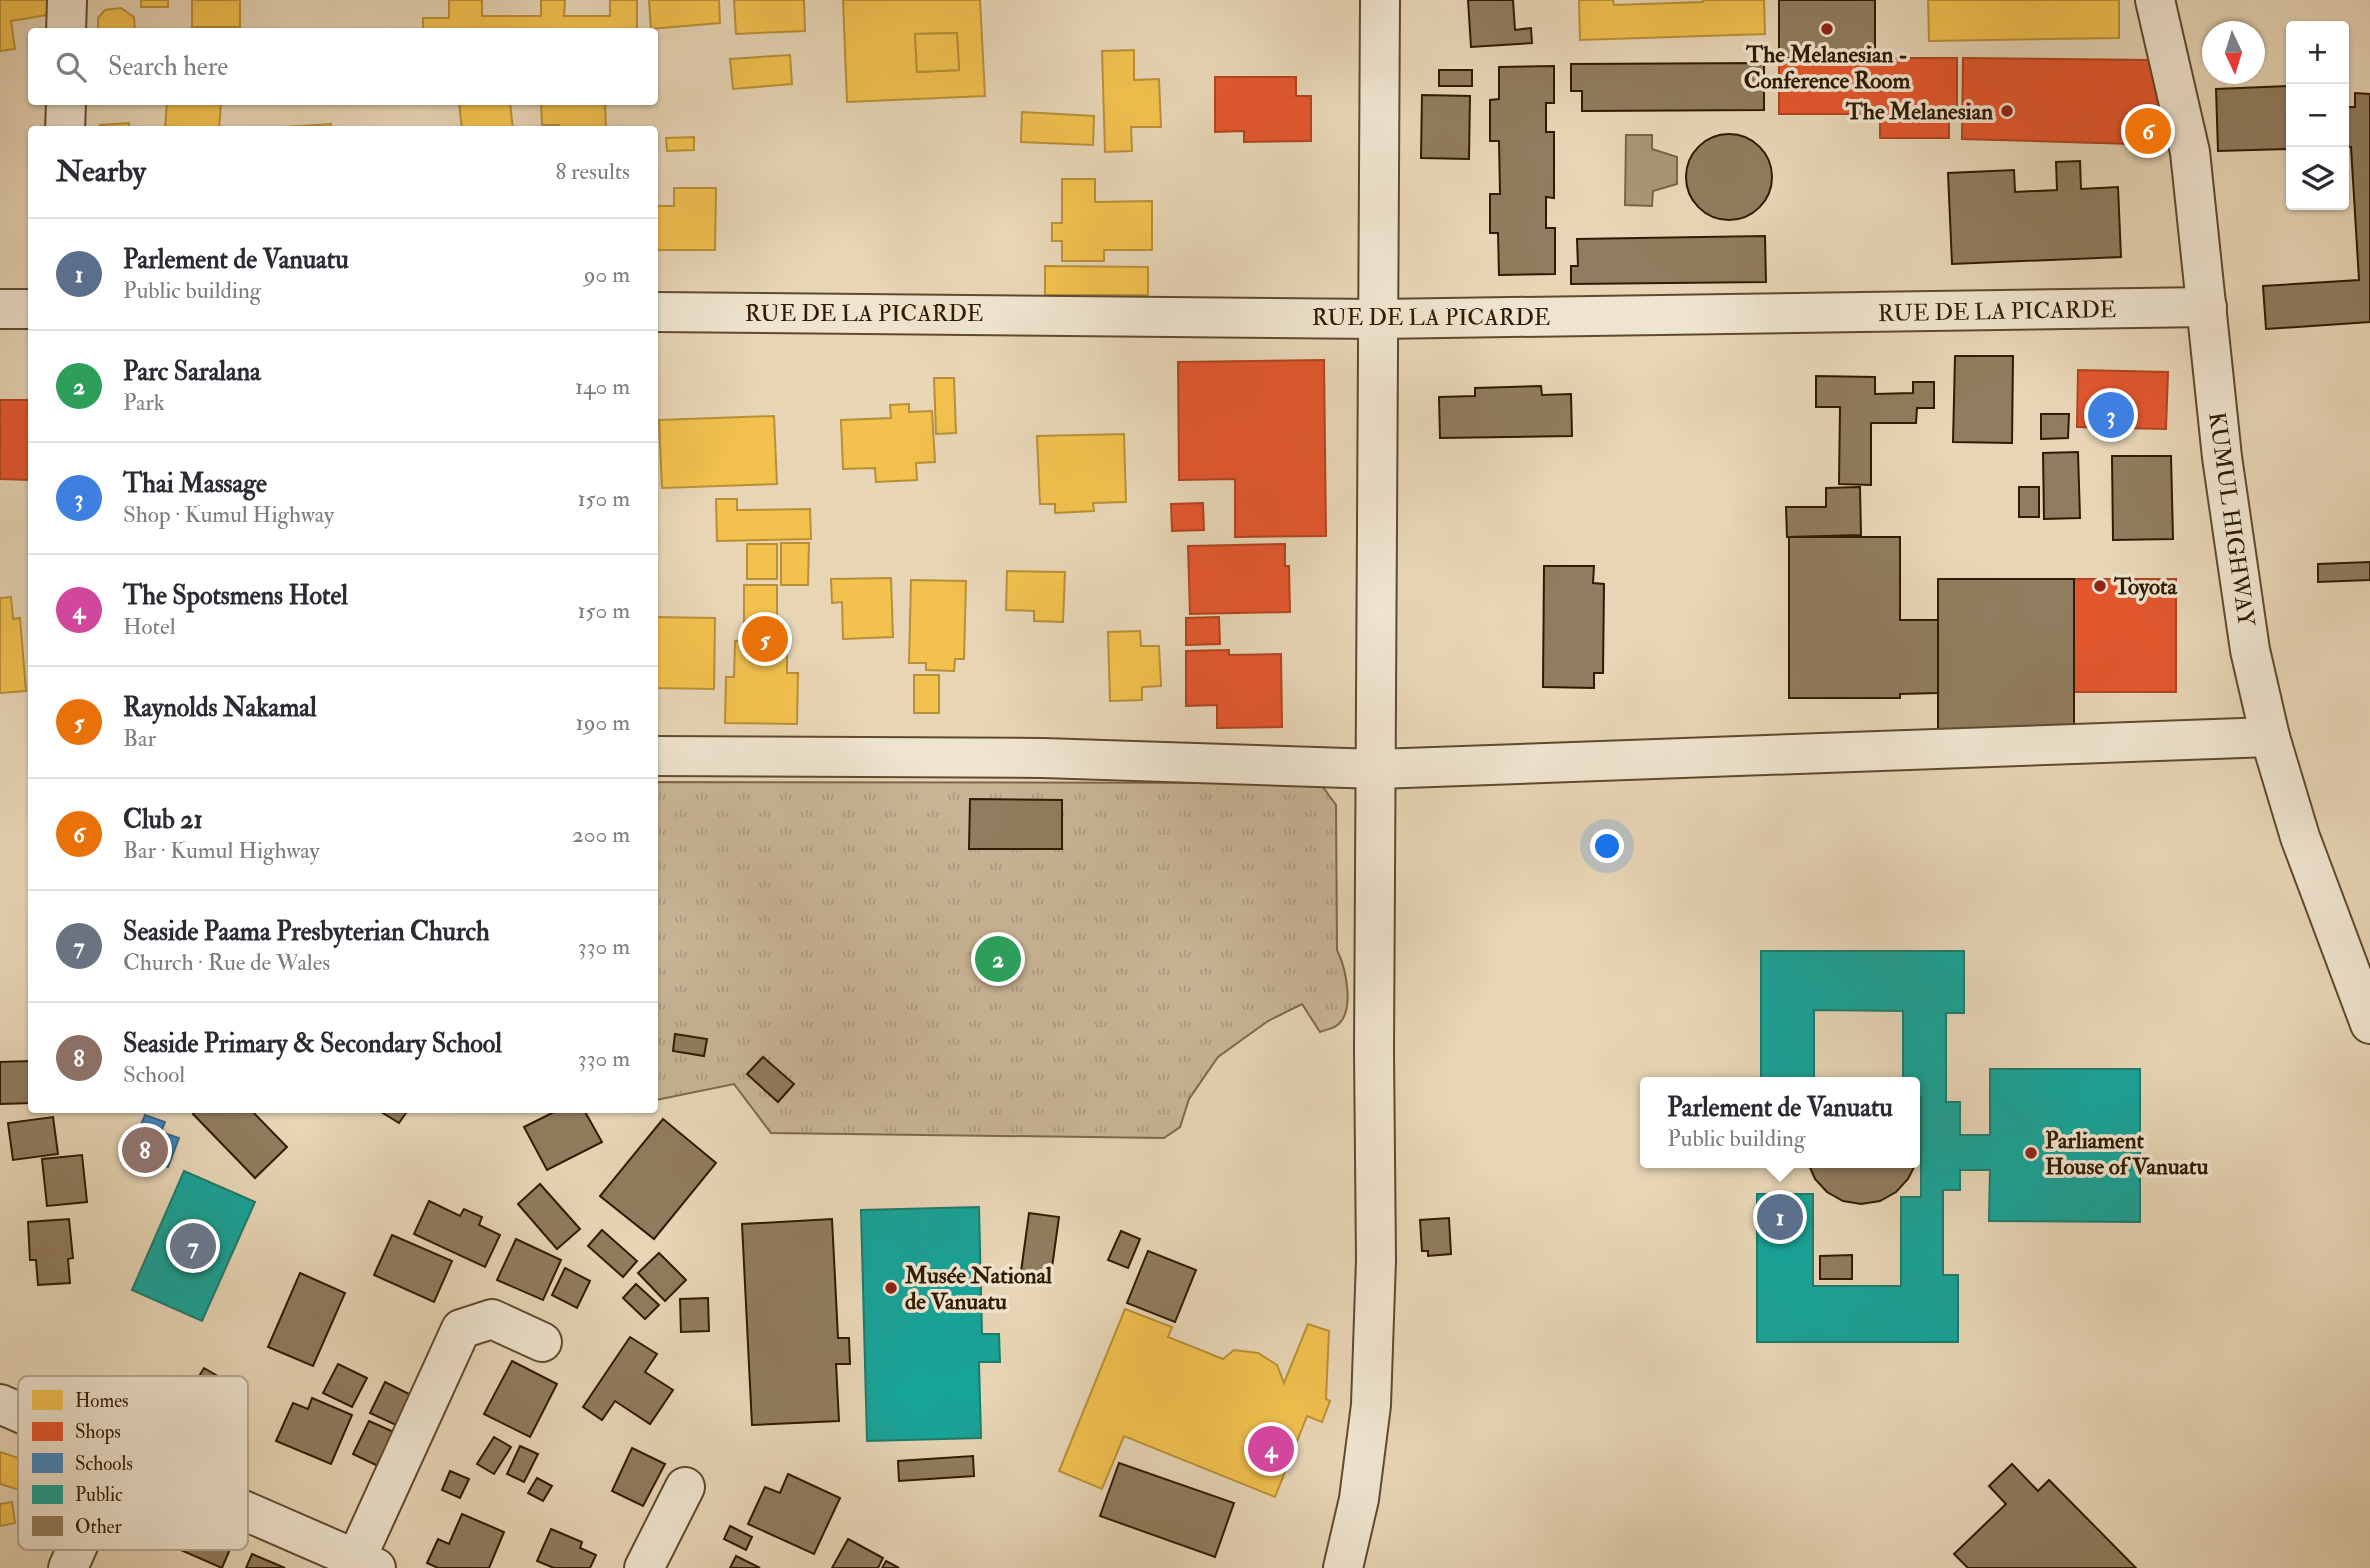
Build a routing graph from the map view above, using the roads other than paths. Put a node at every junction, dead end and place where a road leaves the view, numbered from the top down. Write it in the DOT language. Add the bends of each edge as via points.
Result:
graph roads {
  1 [pos="67,0"];
  2 [pos="1380,0"];
  3 [pos="2155,0"];
  4 [pos="66,28"];
  5 [pos="65,105"];
  6 [pos="65,126"];
  7 [pos="2207,307"];
  8 [pos="0,309"];
  9 [pos="28,309"];
  10 [pos="658,312"];
  11 [pos="1378,319"];
  12 [pos="2270,737"];
  13 [pos="658,756"];
  14 [pos="1377,769"];
  15 [pos="2370,1024"];
  16 [pos="542,1342"];
  17 [pos="0,1404"];
  18 [pos="18,1412"];
  19 [pos="685,1487"];
  20 [pos="248,1513"];
  21 [pos="76,1550"];
  22 [pos="366,1564"];
  23 [pos="68,1568"];
  24 [pos="644,1568"];
  25 [pos="1343,1568"];
  1 -- 4 [label="street"];
  2 -- 11 [label="street"];
  3 -- 7 [label="street, KUMUL HIGHWAY" via="2190,152"];
  5 -- 6 [label="street"];
  7 -- 11 [label="street, RUE DE LA PICARDE"];
  7 -- 12 [label="street, KUMUL HIGHWAY" via="2222,457 2248,638"];
  8 -- 9 [label="street"];
  10 -- 11 [label="street, RUE DE LA PICARDE"];
  11 -- 14 [label="street"];
  12 -- 14 [label="street"];
  12 -- 15 [label="street, KUMUL HIGHWAY" via="2300,837"];
  13 -- 14 [label="street" via="1043,758"];
  14 -- 25 [label="street" via="1376,1260 1371,1405 1359,1499"];
  16 -- 22 [label="street" via="492,1319 461,1329"];
  17 -- 18 [label="street"];
  19 -- 24 [label="street"];
  20 -- 22 [label="street"];
  21 -- 23 [label="street"];
}
